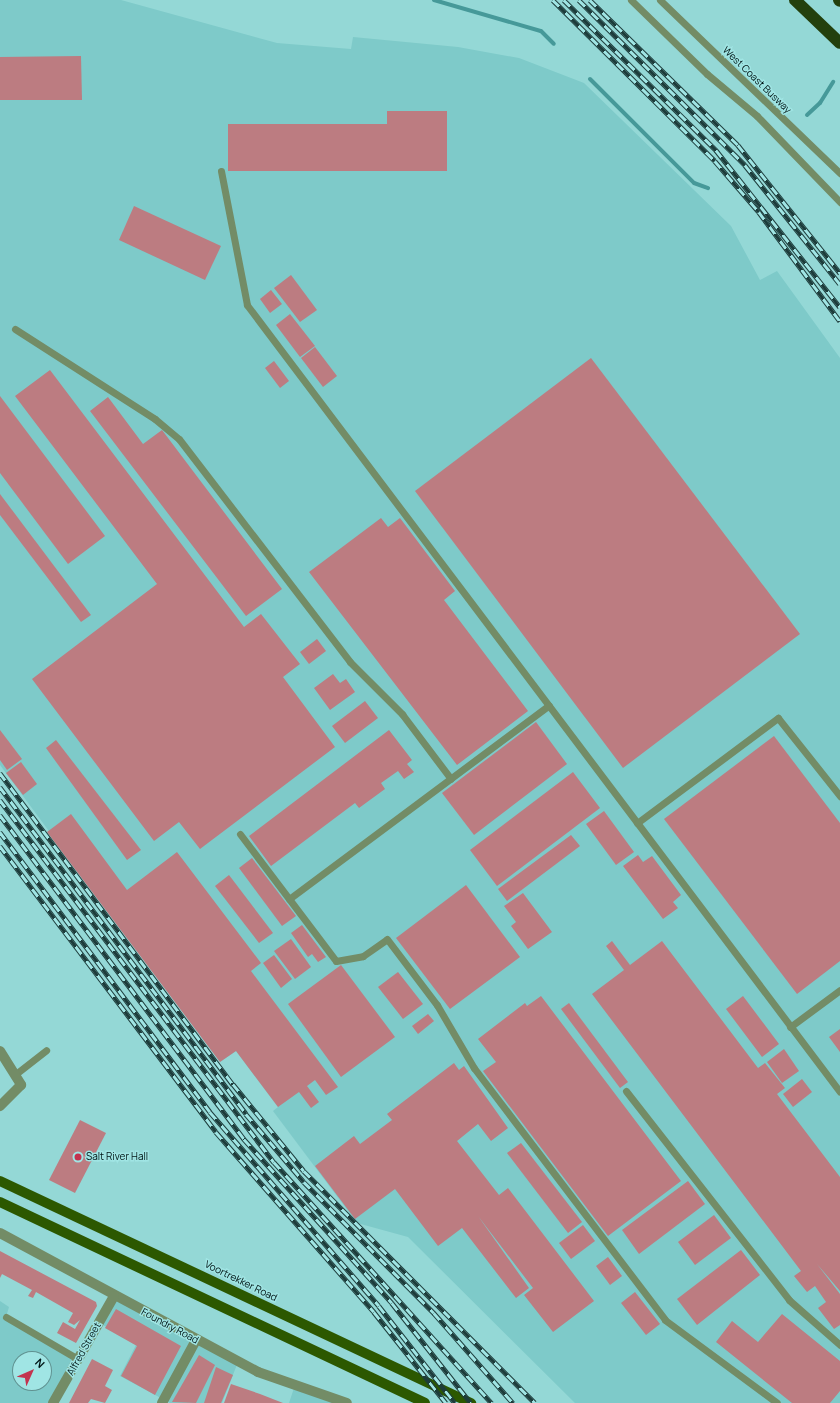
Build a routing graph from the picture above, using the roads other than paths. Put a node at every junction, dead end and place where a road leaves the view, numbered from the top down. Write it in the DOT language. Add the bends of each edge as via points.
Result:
graph roads {
  1 [pos="631,0"];
  2 [pos="660,0"];
  3 [pos="795,0"];
  4 [pos="840,43"];
  5 [pos="221,171"];
  6 [pos="840,174"];
  7 [pos="840,202"];
  8 [pos="15,329"];
  9 [pos="549,705"];
  10 [pos="451,779"];
  11 [pos="840,796"];
  12 [pos="637,823"];
  13 [pos="240,834"];
  14 [pos="289,899"];
  15 [pos="840,990"];
  16 [pos="790,1027"];
  17 [pos="46,1050"];
  18 [pos="0,1051"];
  19 [pos="17,1073"];
  20 [pos="626,1091"];
  21 [pos="840,1092"];
  22 [pos="0,1106"];
  23 [pos="0,1181"];
  24 [pos="0,1202"];
  25 [pos="0,1233"];
  26 [pos="114,1296"];
  27 [pos="6,1317"];
  28 [pos="196,1340"];
  29 [pos="840,1345"];
  30 [pos="78,1360"];
  31 [pos="53,1403"];
  32 [pos="162,1403"];
  33 [pos="347,1403"];
  34 [pos="425,1403"];
  35 [pos="470,1403"];
  36 [pos="777,1403"];
  1 -- 7 [label="lane" via="707,74 757,116"];
  2 -- 6 [label="lane, West Coast Busway"];
  3 -- 4 [label="highway"];
  5 -- 9 [label="lane" via="247,305"];
  8 -- 10 [label="lane" via="155,419 179,439 350,662 402,714"];
  9 -- 10 [label="lane"];
  9 -- 12 [label="lane"];
  10 -- 14 [label="lane"];
  11 -- 12 [label="lane" via="778,718"];
  12 -- 16 [label="lane"];
  13 -- 14 [label="lane"];
  14 -- 36 [label="lane" via="336,961 363,956 387,939 437,1005 474,1068 665,1320"];
  15 -- 16 [label="lane"];
  16 -- 21 [label="lane"];
  17 -- 19 [label="lane"];
  18 -- 19 [label="street"];
  19 -- 22 [label="street" via="21,1085"];
  20 -- 29 [label="lane" via="788,1300"];
  23 -- 35 [label="main road, Voortrekker Road"];
  24 -- 34 [label="main road"];
  25 -- 26 [label="street, Foundry Road"];
  26 -- 28 [label="street, Foundry Road"];
  26 -- 30 [label="street, Alfred Street"];
  27 -- 30 [label="lane"];
  28 -- 32 [label="street"];
  28 -- 33 [label="street, Foundry Road" via="258,1372"];
  30 -- 31 [label="street, Alfred Street"];
}
